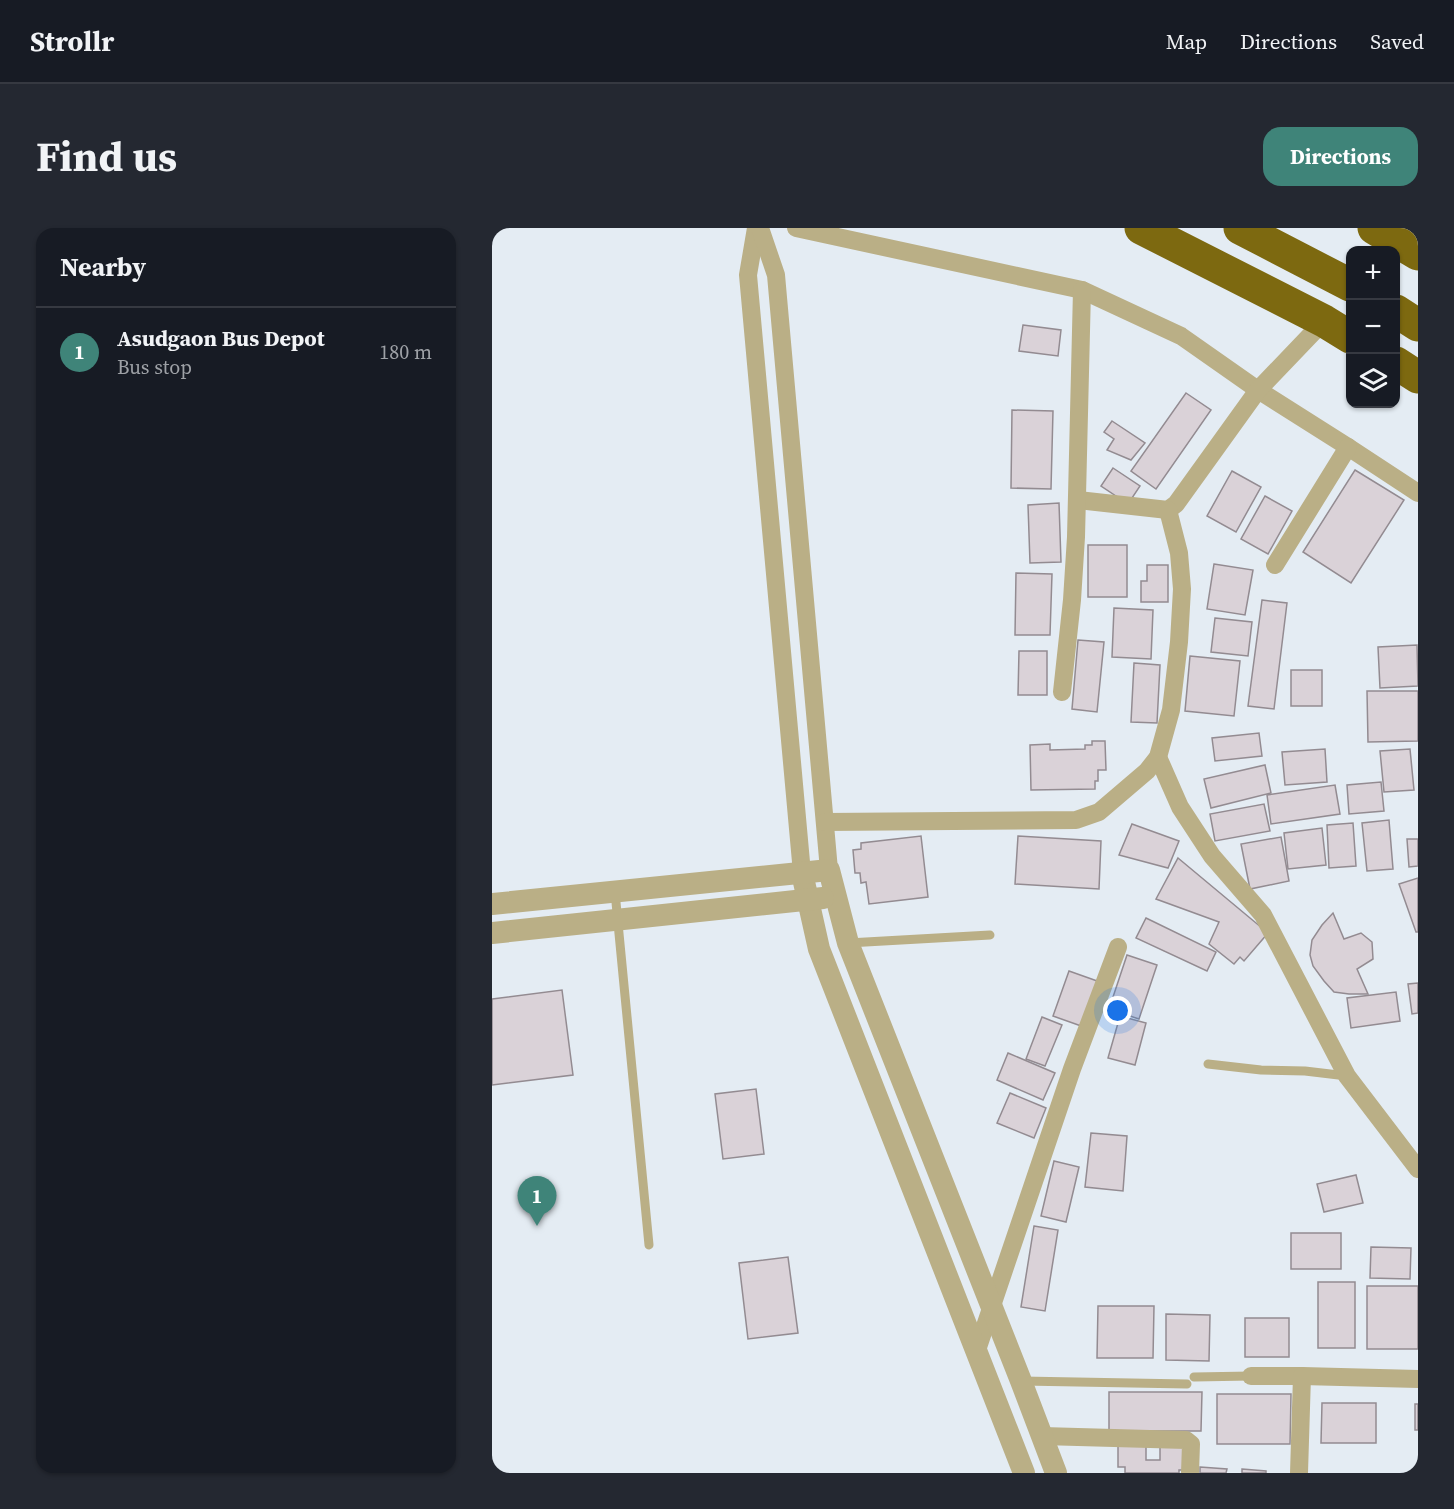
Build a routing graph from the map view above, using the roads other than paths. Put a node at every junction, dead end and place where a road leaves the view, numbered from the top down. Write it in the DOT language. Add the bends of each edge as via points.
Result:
graph roads {
  1 [pos="758,228"];
  2 [pos="796,228"];
  3 [pos="1142,228"];
  4 [pos="1240,228"];
  5 [pos="1373,228"];
  6 [pos="1362,246"];
  7 [pos="1418,254"];
  8 [pos="1346,283"];
  9 [pos="1346,287"];
  10 [pos="1082,290"];
  11 [pos="1400,315"];
  12 [pos="1418,325"];
  13 [pos="1337,329"];
  14 [pos="1400,366"];
  15 [pos="1418,377"];
  16 [pos="1258,390"];
  17 [pos="1348,447"];
  18 [pos="1418,493"];
  19 [pos="1078,500"];
  20 [pos="1168,510"];
  21 [pos="1275,565"];
  22 [pos="1062,692"];
  23 [pos="1158,757"];
  24 [pos="825,822"];
  25 [pos="830,870"];
  26 [pos="802,873"];
  27 [pos="615,892"];
  28 [pos="836,896"];
  29 [pos="808,899"];
  30 [pos="492,904"];
  31 [pos="617,919"];
  32 [pos="492,933"];
  33 [pos="990,934"];
  34 [pos="848,943"];
  35 [pos="1118,947"];
  36 [pos="1208,1064"];
  37 [pos="1347,1076"];
  38 [pos="1418,1169"];
  39 [pos="649,1245"];
  40 [pos="992,1306"];
  41 [pos="977,1350"];
  42 [pos="1251,1376"];
  43 [pos="1302,1376"];
  44 [pos="1418,1379"];
  45 [pos="1021,1381"];
  46 [pos="1042,1436"];
  47 [pos="1024,1473"];
  48 [pos="1056,1473"];
  49 [pos="1190,1473"];
  50 [pos="1299,1473"];
  1 -- 24 [label="street" via="776,275"];
  1 -- 26 [label="street" via="748,275"];
  2 -- 10 [label="street"];
  3 -- 13 [label="highway"];
  4 -- 8 [label="highway, bridge"];
  5 -- 6 [label="highway"];
  5 -- 7 [label="highway"];
  9 -- 13 [label="highway"];
  10 -- 16 [label="street" via="1181,336"];
  10 -- 19 [label="street"];
  11 -- 12 [label="highway"];
  13 -- 16 [label="street"];
  14 -- 15 [label="highway"];
  16 -- 17 [label="street"];
  16 -- 20 [label="street"];
  17 -- 18 [label="street"];
  17 -- 21 [label="street"];
  19 -- 20 [label="street"];
  19 -- 22 [label="street"];
  20 -- 23 [label="street" via="1179,553 1182,601 1171,710"];
  23 -- 24 [label="street" via="1099,812 1076,820"];
  23 -- 37 [label="street" via="1180,807 1212,856 1263,915"];
  24 -- 25 [label="street"];
  25 -- 26 [label="street"];
  25 -- 28 [label="street"];
  26 -- 27 [label="street"];
  26 -- 29 [label="street"];
  27 -- 30 [label="street"];
  27 -- 31 [label="lane"];
  28 -- 29 [label="street"];
  28 -- 34 [label="street"];
  29 -- 31 [label="street"];
  29 -- 41 [label="street" via="819,949"];
  31 -- 32 [label="street"];
  31 -- 39 [label="lane"];
  33 -- 34 [label="lane"];
  34 -- 40 [label="street"];
  35 -- 40 [label="street" via="1072,1069"];
  36 -- 37 [label="lane"];
  37 -- 38 [label="street"];
  40 -- 41 [label="street"];
  40 -- 45 [label="street"];
  41 -- 47 [label="street"];
  42 -- 43 [label="street"];
  42 -- 45 [label="lane" via="1191,1381"];
  43 -- 44 [label="street"];
  43 -- 50 [label="street"];
  45 -- 46 [label="street"];
  46 -- 48 [label="street"];
  46 -- 49 [label="street" via="1186,1440 1191,1444"];
}
